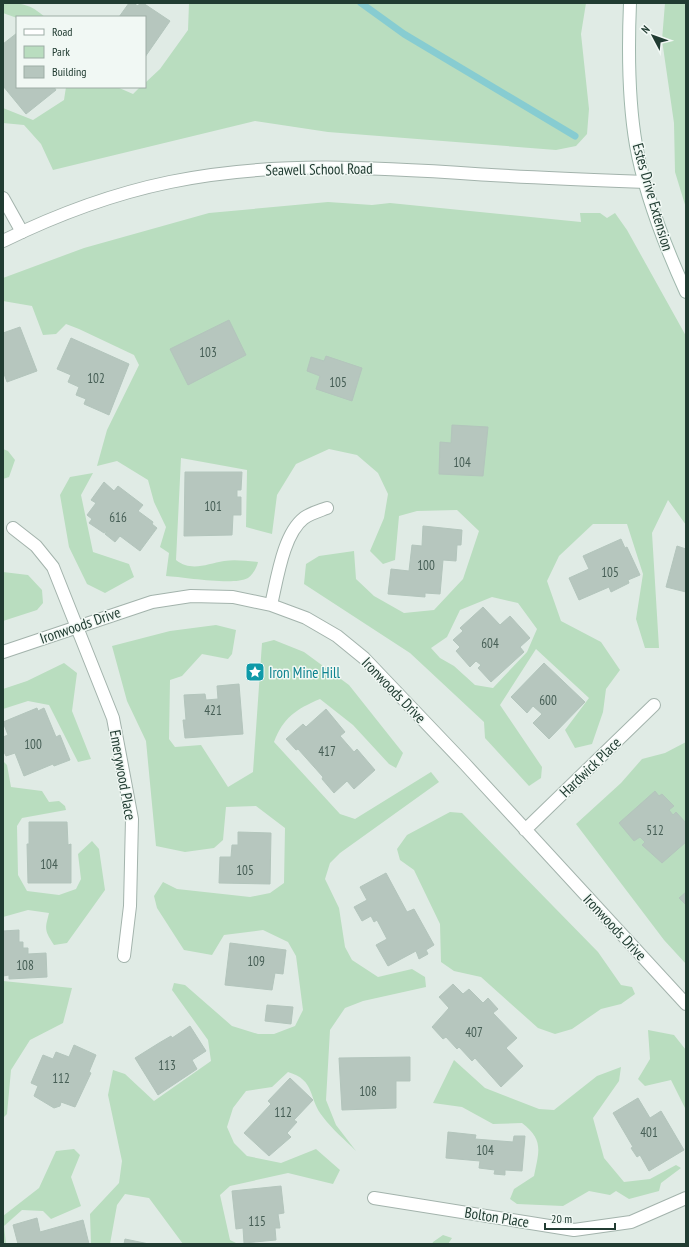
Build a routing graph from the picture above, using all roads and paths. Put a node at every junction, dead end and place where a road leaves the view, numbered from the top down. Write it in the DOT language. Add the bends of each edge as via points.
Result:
graph roads {
  1 [pos="630,3"];
  2 [pos="645,182"];
  3 [pos="3,198"];
  4 [pos="22,232"];
  5 [pos="3,241"];
  6 [pos="686,292"];
  7 [pos="327,508"];
  8 [pos="13,528"];
  9 [pos="271,605"];
  10 [pos="77,626"];
  11 [pos="3,652"];
  12 [pos="654,705"];
  13 [pos="525,830"];
  14 [pos="124,956"];
  15 [pos="686,1004"];
  16 [pos="374,1198"];
  17 [pos="686,1198"];
  1 -- 2 [label="street, Estes Drive Extension" via="628,69 636,146"];
  2 -- 4 [label="street, Seawell School Road" via="384,168 253,171 171,182 132,191 106,198"];
  2 -- 6 [label="street, Estes Drive Extension" via="672,261"];
  3 -- 4 [label="street"];
  4 -- 5 [label="street, Seawell School Road"];
  7 -- 9 [label="street" via="304,519 288,539"];
  8 -- 10 [label="street, Emerywood Place" via="36,546 53,567"];
  9 -- 10 [label="street, Ironwoods Drive" via="233,597 192,596 152,602"];
  9 -- 13 [label="street, Ironwoods Drive" via="306,618 337,636 364,658"];
  10 -- 11 [label="street, Ironwoods Drive"];
  10 -- 14 [label="street, Emerywood Place" via="113,718 132,819 130,906"];
  12 -- 13 [label="street, Hardwick Place"];
  13 -- 15 [label="street, Ironwoods Drive"];
  16 -- 17 [label="street, Bolton Place" via="574,1230 631,1222"];
}
